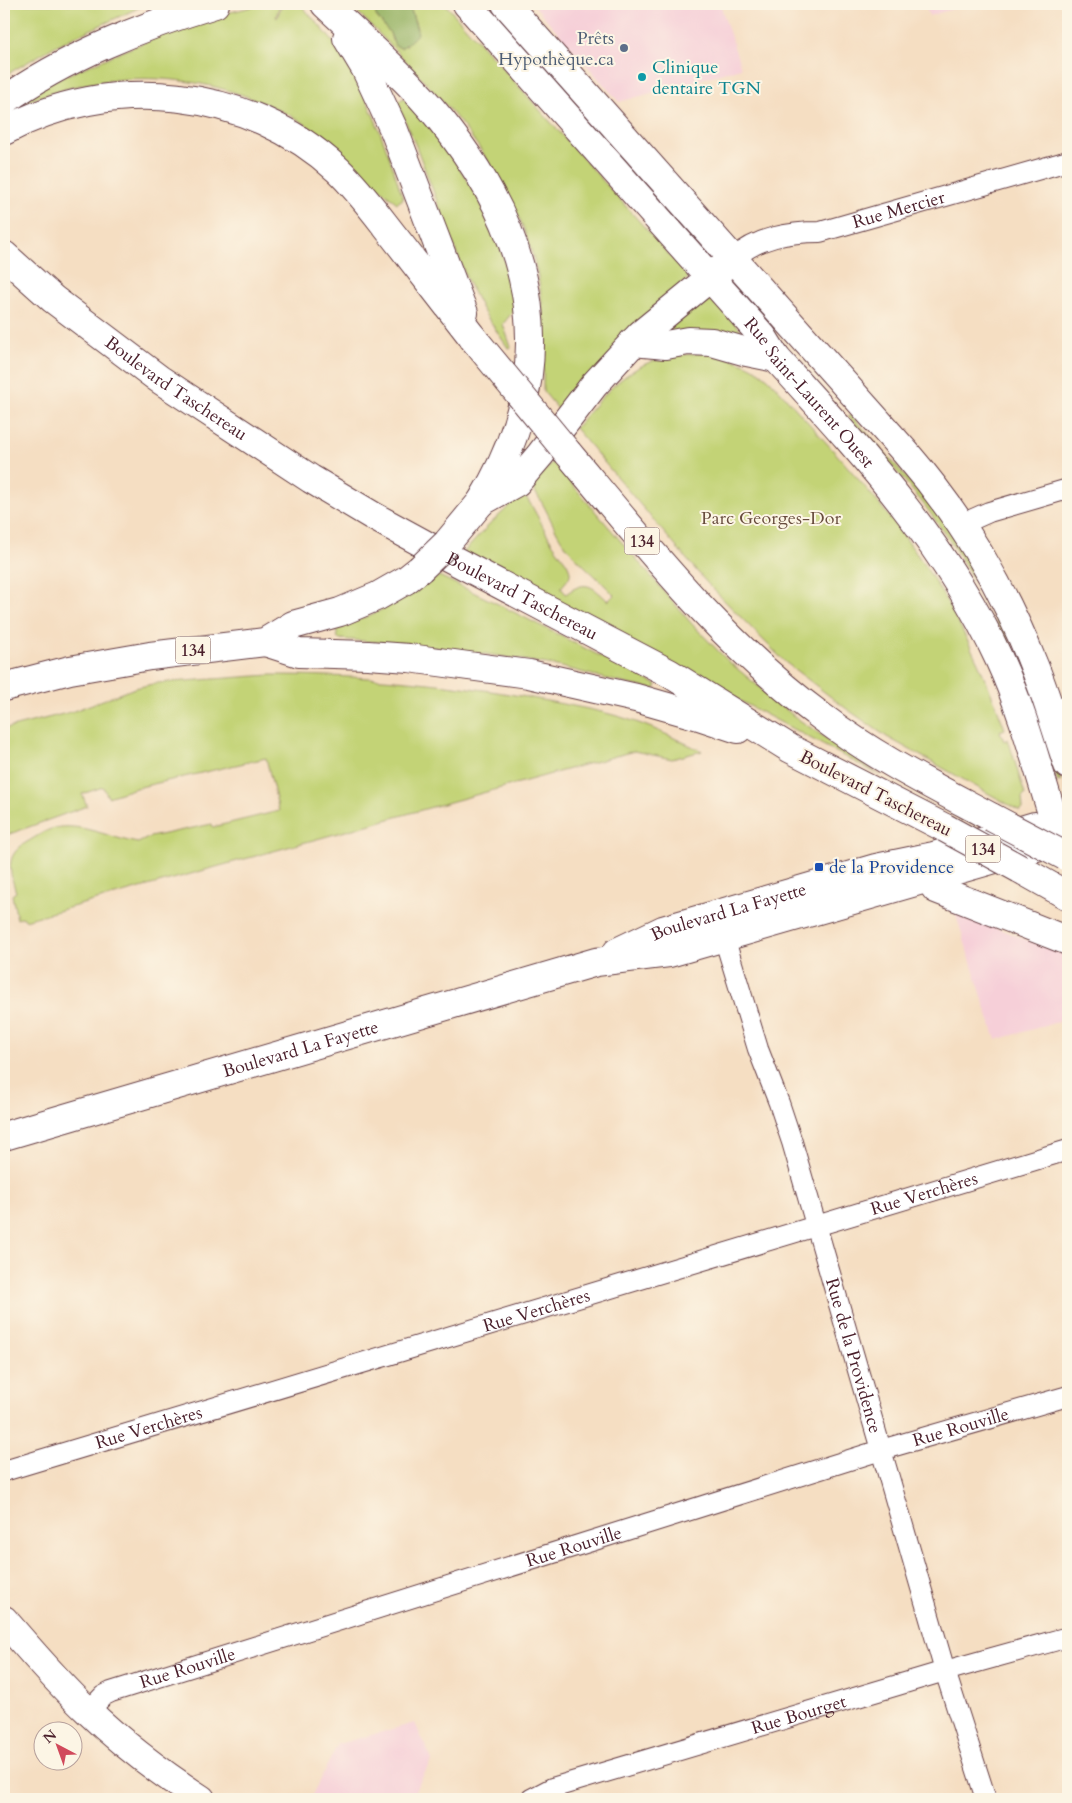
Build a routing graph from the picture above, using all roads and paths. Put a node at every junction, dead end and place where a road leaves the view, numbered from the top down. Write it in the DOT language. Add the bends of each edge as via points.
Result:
graph roads {
  1 [pos="215,4"];
  2 [pos="324,4"];
  3 [pos="466,4"];
  4 [pos="506,4"];
  5 [pos="4,101"];
  6 [pos="4,131"];
  7 [pos="1068,161"];
  8 [pos="4,255"];
  9 [pos="733,259"];
  10 [pos="711,278"];
  11 [pos="473,338"];
  12 [pos="633,342"];
  13 [pos="776,358"];
  14 [pos="1068,489"];
  15 [pos="480,502"];
  16 [pos="962,524"];
  17 [pos="265,642"];
  18 [pos="4,687"];
  19 [pos="791,749"];
  20 [pos="1068,766"];
  21 [pos="1065,836"];
  22 [pos="926,869"];
  23 [pos="1068,896"];
  24 [pos="720,926"];
  25 [pos="1068,941"];
  26 [pos="4,1136"];
  27 [pos="1068,1150"];
  28 [pos="817,1226"];
  29 [pos="1068,1396"];
  30 [pos="881,1450"];
  31 [pos="4,1471"];
  32 [pos="4,1620"];
  33 [pos="1068,1637"];
  34 [pos="945,1671"];
  35 [pos="88,1712"];
  36 [pos="201,1799"];
  37 [pos="531,1799"];
  38 [pos="986,1799"];
  1 -- 5 [label="main road" via="85,54"];
  2 -- 11 [label="main road, Boulevard Taschereau" via="361,61 384,106"];
  2 -- 15 [label="main road" via="413,88 450,132 490,193 514,248 528,301 528,372 516,432 500,469"];
  3 -- 10 [label="main road, Rue Saint-Laurent Ouest"];
  4 -- 9 [label="main road, Rue Saint-Laurent Ouest"];
  6 -- 11 [label="main road" via="60,108 130,95 214,104 267,123 314,150 346,179"];
  7 -- 9 [label="street, Rue Mercier" via="820,232 796,232 750,246"];
  8 -- 19 [label="main road, Boulevard Taschereau" via="102,337 284,462 417,540 669,673"];
  9 -- 10 [label="main road"];
  9 -- 16 [label="main road, Rue Saint-Laurent Ouest" via="906,453"];
  10 -- 12 [label="main road"];
  10 -- 13 [label="main road, Rue Saint-Laurent Ouest" via="763,337"];
  11 -- 21 [label="main road, Boulevard Taschereau / 134, bridge" via="691,597 757,664 820,716 876,755 991,817"];
  12 -- 13 [label="main road" via="712,342"];
  12 -- 15 [label="main road" via="594,385 517,482"];
  13 -- 21 [label="main road, Rue Saint-Laurent Ouest" via="896,494 959,582 995,650 1016,699"];
  14 -- 16 [label="street" via="988,512"];
  15 -- 17 [label="main road, bridge" via="447,543 406,580 340,612 293,625"];
  16 -- 20 [label="main road, Rue Saint-Laurent Ouest" via="993,577 1039,677"];
  17 -- 18 [label="main road, 134" via="183,651 70,670"];
  17 -- 19 [label="main road" via="299,653 408,658 562,681 699,716"];
  19 -- 23 [label="main road, Boulevard Taschereau / 134, bridge"];
  21 -- 22 [label="main road, Boulevard La Fayette"];
  22 -- 24 [label="main road, Boulevard La Fayette"];
  22 -- 25 [label="main road" via="936,889"];
  24 -- 26 [label="main road, Boulevard La Fayette" via="669,953 596,962"];
  24 -- 28 [label="street, Rue de la Providence"];
  27 -- 28 [label="street, Rue Verchères"];
  28 -- 30 [label="street, Rue de la Providence"];
  28 -- 31 [label="street, Rue Verchères"];
  29 -- 30 [label="street, Rue Rouville"];
  30 -- 34 [label="street, Rue de la Providence"];
  30 -- 35 [label="street, Rue Rouville" via="107,1693"];
  32 -- 35 [label="main road"];
  33 -- 34 [label="street, Rue Bourget"];
  34 -- 37 [label="street, Rue Bourget" via="552,1788"];
  34 -- 38 [label="street, Rue de la Providence"];
  35 -- 36 [label="main road" via="140,1756"];
}
